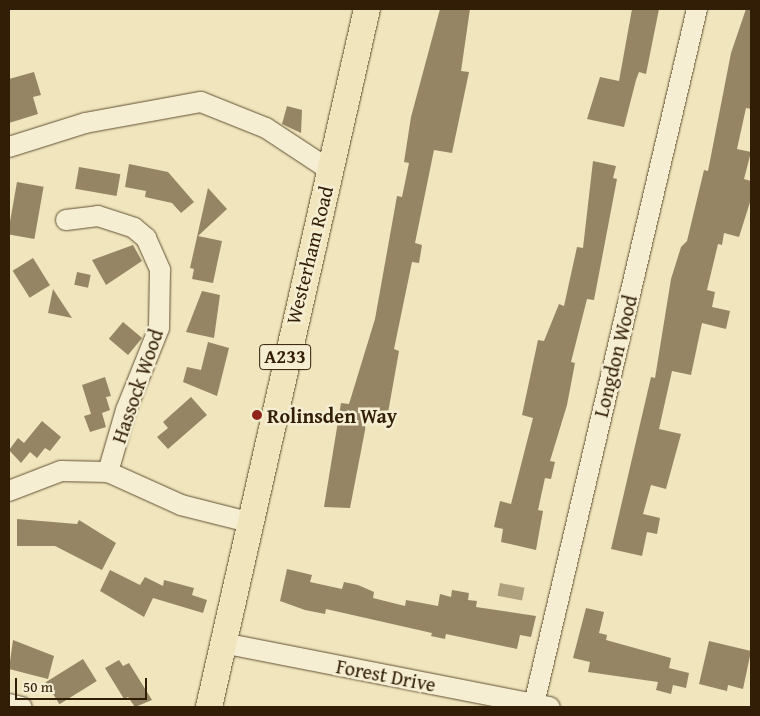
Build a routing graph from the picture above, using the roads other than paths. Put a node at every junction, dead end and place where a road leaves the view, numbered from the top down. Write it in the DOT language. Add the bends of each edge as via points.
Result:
graph roads {
  1 [pos="367,9"];
  2 [pos="697,9"];
  3 [pos="9,147"];
  4 [pos="330,170"];
  5 [pos="66,220"];
  6 [pos="108,472"];
  7 [pos="9,491"];
  8 [pos="248,522"];
  9 [pos="223,643"];
  10 [pos="9,704"];
  11 [pos="542,706"];
  12 [pos="22,707"];
  13 [pos="209,707"];
  1 -- 4 [label="main road, Westerham Road / A233"];
  2 -- 11 [label="street, Longdon Wood"];
  3 -- 4 [label="street" via="101,119 201,102 266,128"];
  4 -- 8 [label="main road, Westerham Road / A233"];
  5 -- 6 [label="street, Hassock Wood" via="98,216 134,228 146,238 160,270 155,344 126,410"];
  6 -- 7 [label="street" via="61,471"];
  6 -- 8 [label="street" via="181,506"];
  8 -- 9 [label="main road, Westerham Road / A233"];
  9 -- 11 [label="street, Forest Drive"];
  9 -- 13 [label="main road, Westerham Road / A233"];
  10 -- 12 [label="street"];
}
